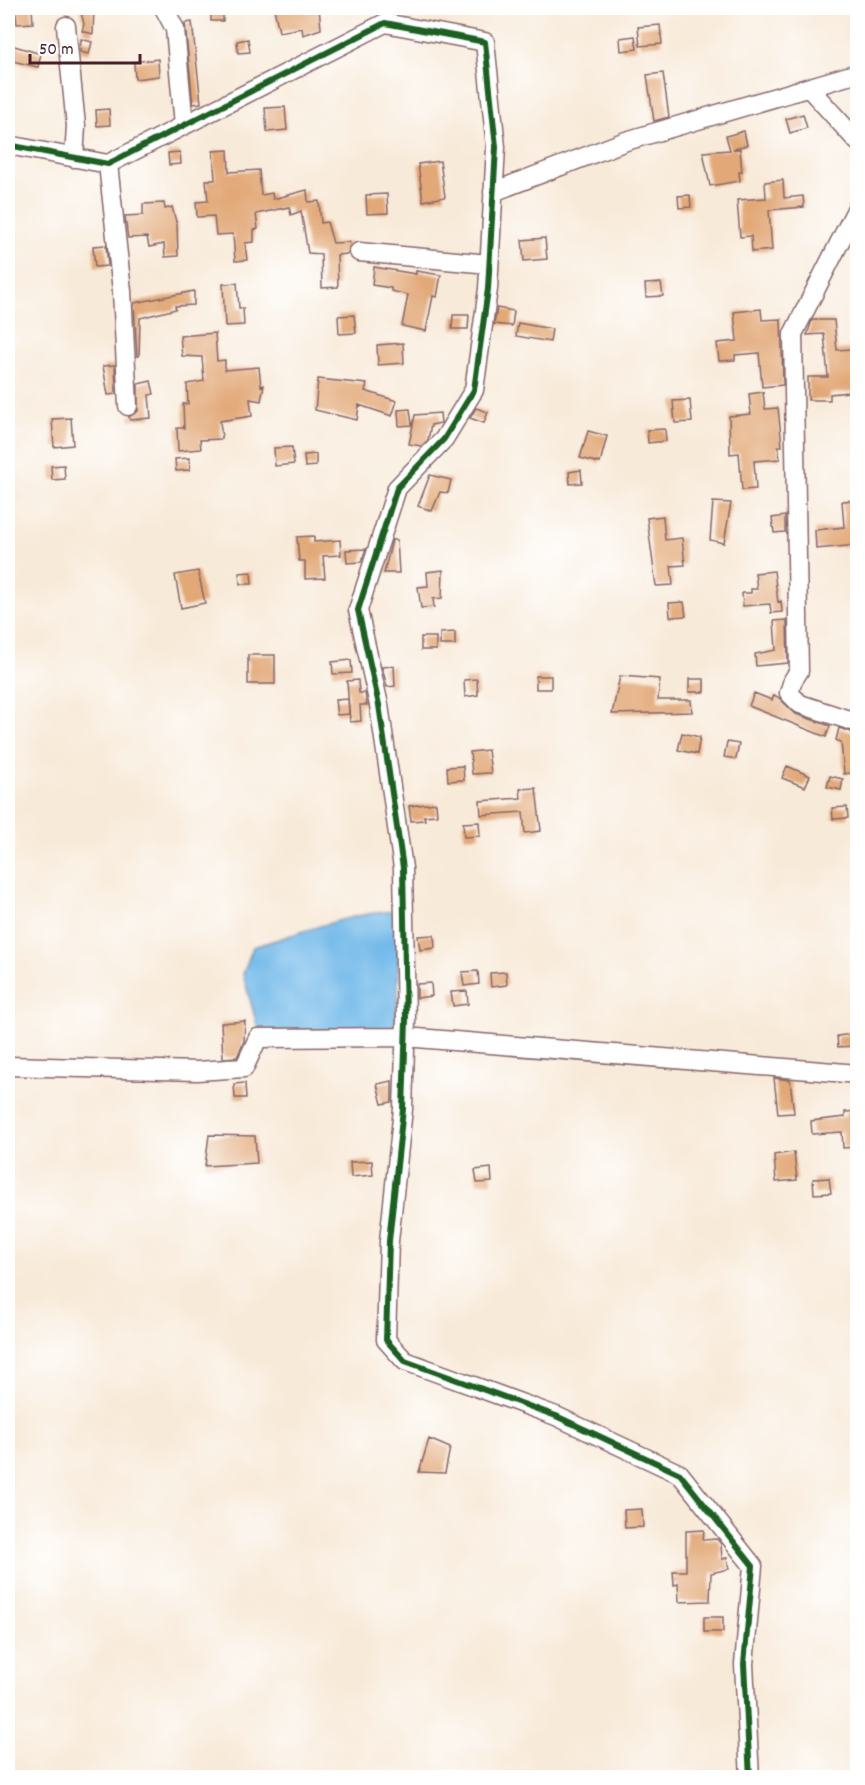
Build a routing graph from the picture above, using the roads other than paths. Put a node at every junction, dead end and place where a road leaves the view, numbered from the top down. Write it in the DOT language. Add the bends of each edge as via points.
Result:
graph roads {
  1 [pos="164,8"];
  2 [pos="386,15"];
  3 [pos="66,26"];
  4 [pos="858,73"];
  5 [pos="809,88"];
  6 [pos="184,125"];
  7 [pos="858,142"];
  8 [pos="8,146"];
  9 [pos="74,158"];
  10 [pos="108,164"];
  11 [pos="493,192"];
  12 [pos="858,206"];
  13 [pos="359,252"];
  14 [pos="489,264"];
  15 [pos="128,406"];
  16 [pos="858,723"];
  17 [pos="405,1037"];
  18 [pos="8,1066"];
  19 [pos="858,1074"];
  20 [pos="750,1778"];
  1 -- 6 [label="street" via="175,28"];
  2 -- 6 [label="street"];
  2 -- 11 [label="street" via="485,42 496,147"];
  3 -- 9 [label="street" via="76,126"];
  4 -- 5 [label="street"];
  5 -- 7 [label="street"];
  5 -- 11 [label="street" via="626,141"];
  6 -- 10 [label="street"];
  8 -- 9 [label="street"];
  9 -- 10 [label="street"];
  10 -- 15 [label="street" via="122,291"];
  11 -- 14 [label="street"];
  12 -- 16 [label="street" via="793,334 799,671 789,693 800,704"];
  13 -- 14 [label="street"];
  14 -- 17 [label="street" via="474,390 444,439 397,488 358,610 379,705 403,868"];
  17 -- 18 [label="street" via="258,1038 244,1068 197,1071"];
  17 -- 19 [label="street"];
  17 -- 20 [label="street" via="403,1109 389,1242 386,1340 405,1362 556,1416 680,1474 753,1566 744,1664"];
}
